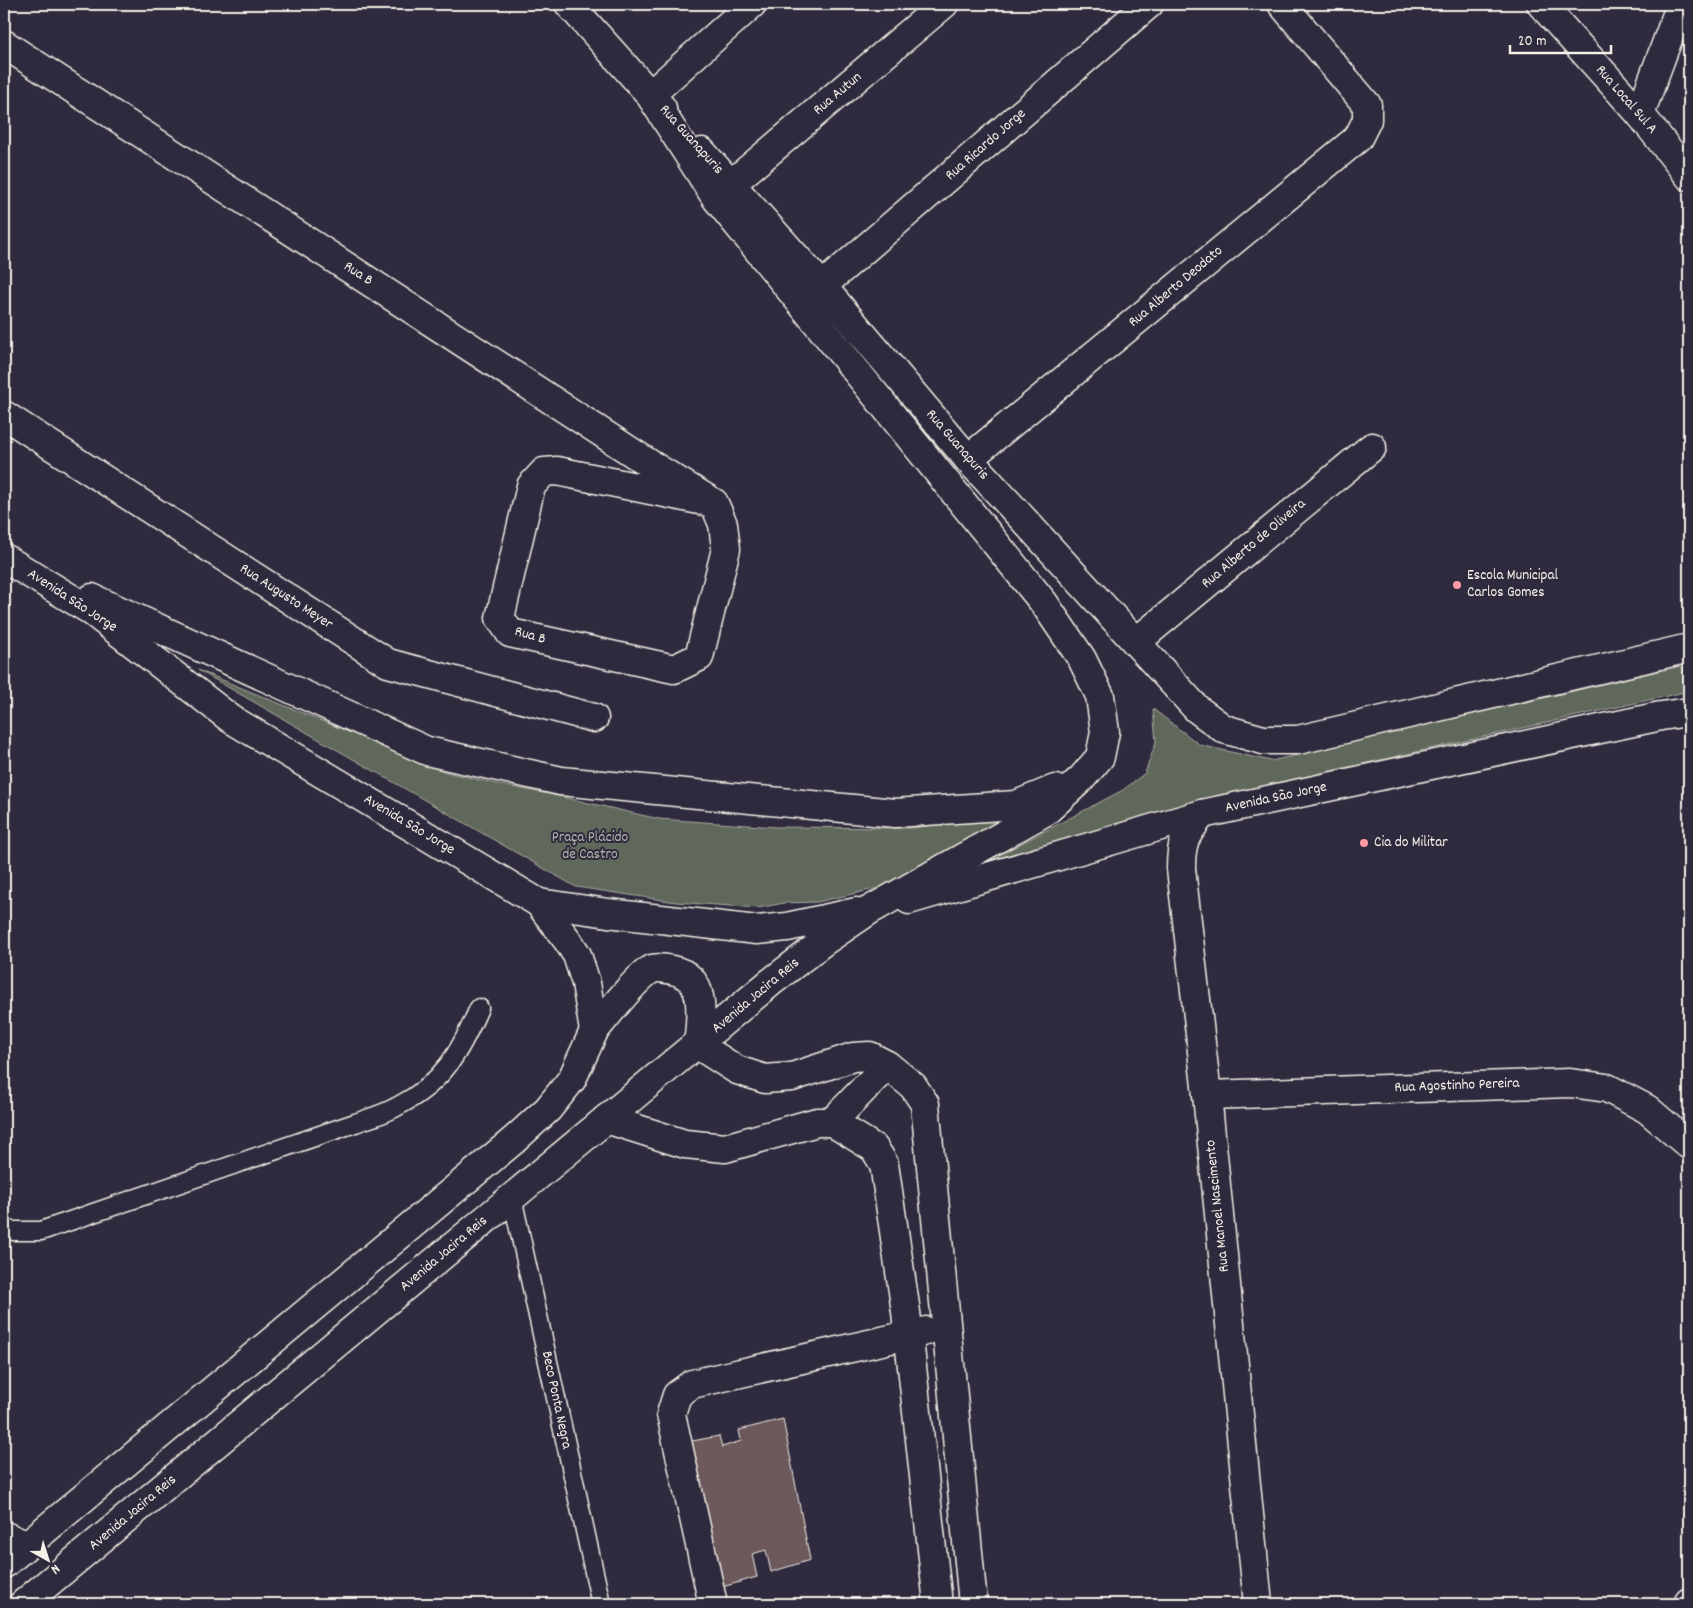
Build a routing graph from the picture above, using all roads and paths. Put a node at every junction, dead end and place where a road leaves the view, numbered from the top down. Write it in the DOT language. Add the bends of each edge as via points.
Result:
graph roads {
  1 [pos="569,4"];
  2 [pos="752,4"];
  3 [pos="944,4"];
  4 [pos="1149,4"];
  5 [pos="1282,4"];
  6 [pos="1542,4"];
  7 [pos="1681,4"];
  8 [pos="4,46"];
  9 [pos="650,95"];
  10 [pos="1640,114"];
  11 [pos="1689,176"];
  12 [pos="732,184"];
  13 [pos="822,286"];
  14 [pos="4,415"];
  15 [pos="1372,447"];
  16 [pos="968,459"];
  17 [pos="714,503"];
  18 [pos="4,558"];
  19 [pos="1136,642"];
  20 [pos="1689,648"];
  21 [pos="1689,712"];
  22 [pos="594,718"];
  23 [pos="1082,778"];
  24 [pos="1202,814"];
  25 [pos="539,903"];
  26 [pos="870,910"];
  27 [pos="479,1008"];
  28 [pos="594,1031"];
  29 [pos="698,1044"];
  30 [pos="887,1065"];
  31 [pos="1207,1096"];
  32 [pos="606,1119"];
  33 [pos="832,1122"];
  34 [pos="1689,1144"];
  35 [pos="512,1197"];
  36 [pos="4,1229"];
  37 [pos="947,1327"];
  38 [pos="909,1334"];
  39 [pos="4,1530"];
  40 [pos="31,1542"];
  41 [pos="4,1564"];
  42 [pos="23,1604"];
  43 [pos="601,1604"];
  44 [pos="713,1604"];
  45 [pos="938,1604"];
  46 [pos="973,1604"];
  47 [pos="1258,1604"];
  1 -- 9 [label="street, Rua Guanapuris"];
  2 -- 9 [label="street"];
  3 -- 12 [label="street, Rua Autun"];
  4 -- 13 [label="street, Rua Ricardo Jorge"];
  5 -- 16 [label="street, Rua Alberto Deodato" via="1367,105 1367,120 1358,138"];
  6 -- 10 [label="street, Rua Local Sul A"];
  7 -- 10 [label="street"];
  8 -- 17 [label="street, Rua B"];
  9 -- 12 [label="street, Rua Guanapuris"];
  9 -- 23 [label="street, Rua Guanapuris" via="716,198 1044,603 1082,659 1100,696 1105,732 1100,758"];
  10 -- 11 [label="street, Rua Local Sul A"];
  12 -- 13 [label="street, Rua Guanapuris"];
  13 -- 16 [label="street, Rua Guanapuris"];
  14 -- 22 [label="street, Rua Augusto Meyer" via="388,662"];
  15 -- 19 [label="street, Rua Alberto de Oliveira"];
  16 -- 19 [label="street, Rua Guanapuris"];
  17 -- 17 [label="street, Rua B" via="723,524 726,549 698,657 674,669 510,633 500,618 531,486 544,472 557,471"];
  18 -- 23 [label="street" via="427,751 561,781 895,813 1016,805"];
  18 -- 25 [label="street, Avenida São Jorge" via="90,610 231,719"];
  19 -- 20 [label="street, Rua Guanapuris" via="1196,709 1224,729 1262,740 1298,740"];
  21 -- 24 [label="street, Avenida São Jorge"];
  23 -- 26 [label="street, Avenida São Jorge" via="1046,811"];
  24 -- 26 [label="street, Avenida São Jorge"];
  24 -- 31 [label="street, Rua Manoel Nascimento" via="1187,834 1181,850 1181,869"];
  25 -- 26 [label="street, Avenida São Jorge" via="756,930"];
  25 -- 28 [label="street" via="577,955 586,982"];
  26 -- 29 [label="street, Avenida Jacira Reis" via="822,942"];
  27 -- 36 [label="lane" via="453,1060 432,1084 398,1107 41,1231"];
  28 -- 29 [label="street" via="638,981 653,969 666,969 686,974 699,995"];
  28 -- 40 [label="street" via="572,1079 548,1109 514,1140"];
  29 -- 30 [label="street" via="738,1070 765,1079 792,1076 853,1057 870,1056"];
  29 -- 32 [label="street, Avenida Jacira Reis"];
  30 -- 33 [label="street"];
  30 -- 37 [label="street" via="913,1086 925,1104"];
  31 -- 34 [label="street, Rua Agostinho Pereira" via="1570,1083 1615,1092 1647,1109"];
  31 -- 47 [label="street, Rua Manoel Nascimento"];
  32 -- 33 [label="street" via="685,1144 725,1148 817,1122"];
  32 -- 35 [label="street, Avenida Jacira Reis"];
  33 -- 38 [label="street" via="874,1148 884,1164"];
  35 -- 42 [label="street, Avenida Jacira Reis"];
  35 -- 43 [label="lane, Beco Ponta Negra"];
  37 -- 38 [label="street"];
  37 -- 46 [label="street"];
  38 -- 44 [label="street" via="692,1384 677,1395 671,1414"];
  38 -- 45 [label="street"];
  39 -- 40 [label="lane"];
  40 -- 41 [label="street"];
}
